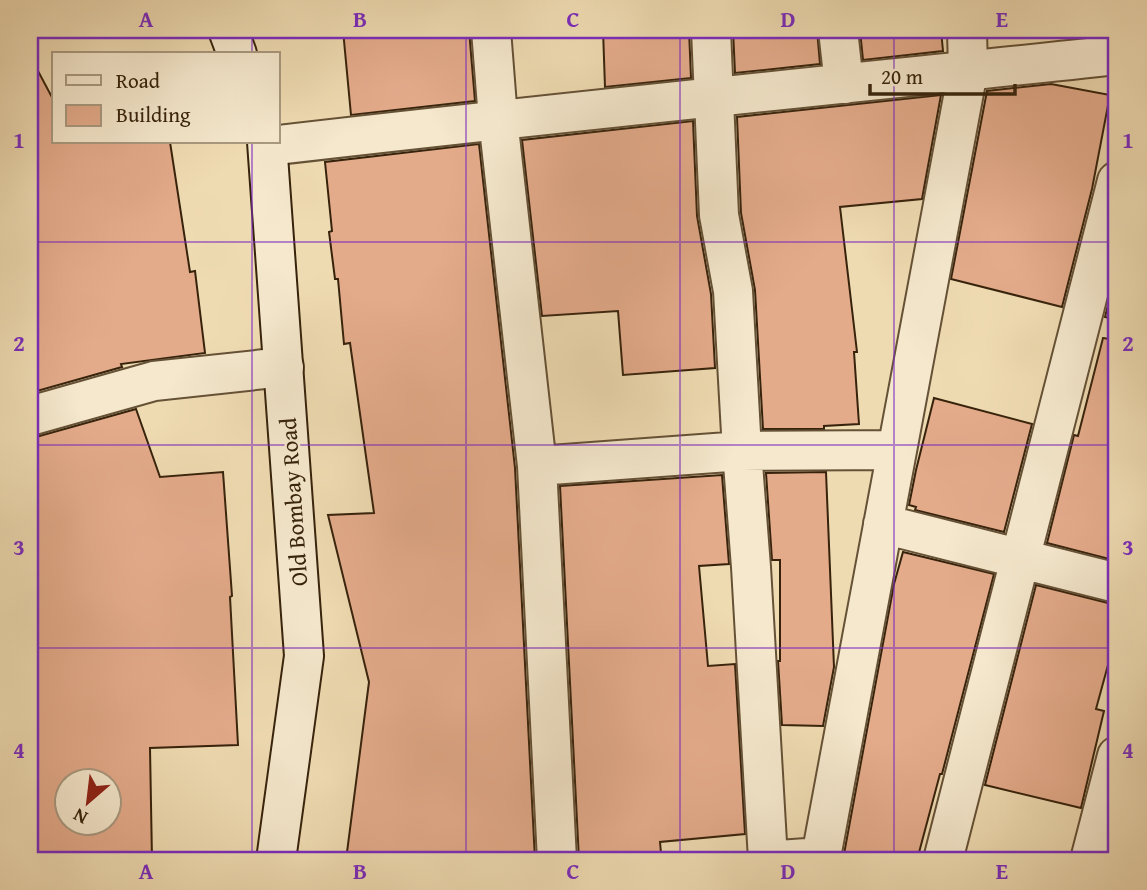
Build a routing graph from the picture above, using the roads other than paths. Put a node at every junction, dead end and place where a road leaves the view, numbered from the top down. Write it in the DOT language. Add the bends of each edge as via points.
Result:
graph roads {
  1 [pos="228,30"];
  2 [pos="491,30"];
  3 [pos="711,30"];
  4 [pos="838,30"];
  5 [pos="967,30"];
  6 [pos="236,52"];
  7 [pos="1117,55"];
  8 [pos="968,71"];
  9 [pos="844,84"];
  10 [pos="715,98"];
  11 [pos="498,119"];
  12 [pos="280,143"];
  13 [pos="268,144"];
  14 [pos="1117,180"];
  15 [pos="284,367"];
  16 [pos="30,416"];
  17 [pos="897,450"];
  18 [pos="742,451"];
  19 [pos="537,466"];
  20 [pos="883,524"];
  21 [pos="1021,559"];
  22 [pos="1117,583"];
  23 [pos="1117,756"];
  24 [pos="276,860"];
  25 [pos="557,860"];
  26 [pos="768,860"];
  27 [pos="779,860"];
  28 [pos="943,860"];
  29 [pos="1090,860"];
  1 -- 6 [label="street"];
  2 -- 11 [label="street"];
  3 -- 10 [label="street"];
  4 -- 9 [label="street"];
  5 -- 8 [label="street"];
  7 -- 8 [label="street"];
  8 -- 9 [label="street"];
  8 -- 17 [label="street"];
  9 -- 10 [label="street"];
  10 -- 11 [label="street"];
  10 -- 18 [label="street" via="719,215 733,291"];
  11 -- 12 [label="street"];
  11 -- 19 [label="street"];
  13 -- 15 [label="street, Old Bombay Road"];
  14 -- 21 [label="street"];
  15 -- 16 [label="street" via="154,381"];
  15 -- 24 [label="street, Old Bombay Road" via="304,656"];
  17 -- 18 [label="street"];
  17 -- 20 [label="street"];
  18 -- 19 [label="street"];
  18 -- 26 [label="street"];
  19 -- 25 [label="street"];
  20 -- 21 [label="street"];
  20 -- 27 [label="street" via="821,857"];
  21 -- 22 [label="street"];
  21 -- 28 [label="street"];
  23 -- 29 [label="street"];
}
